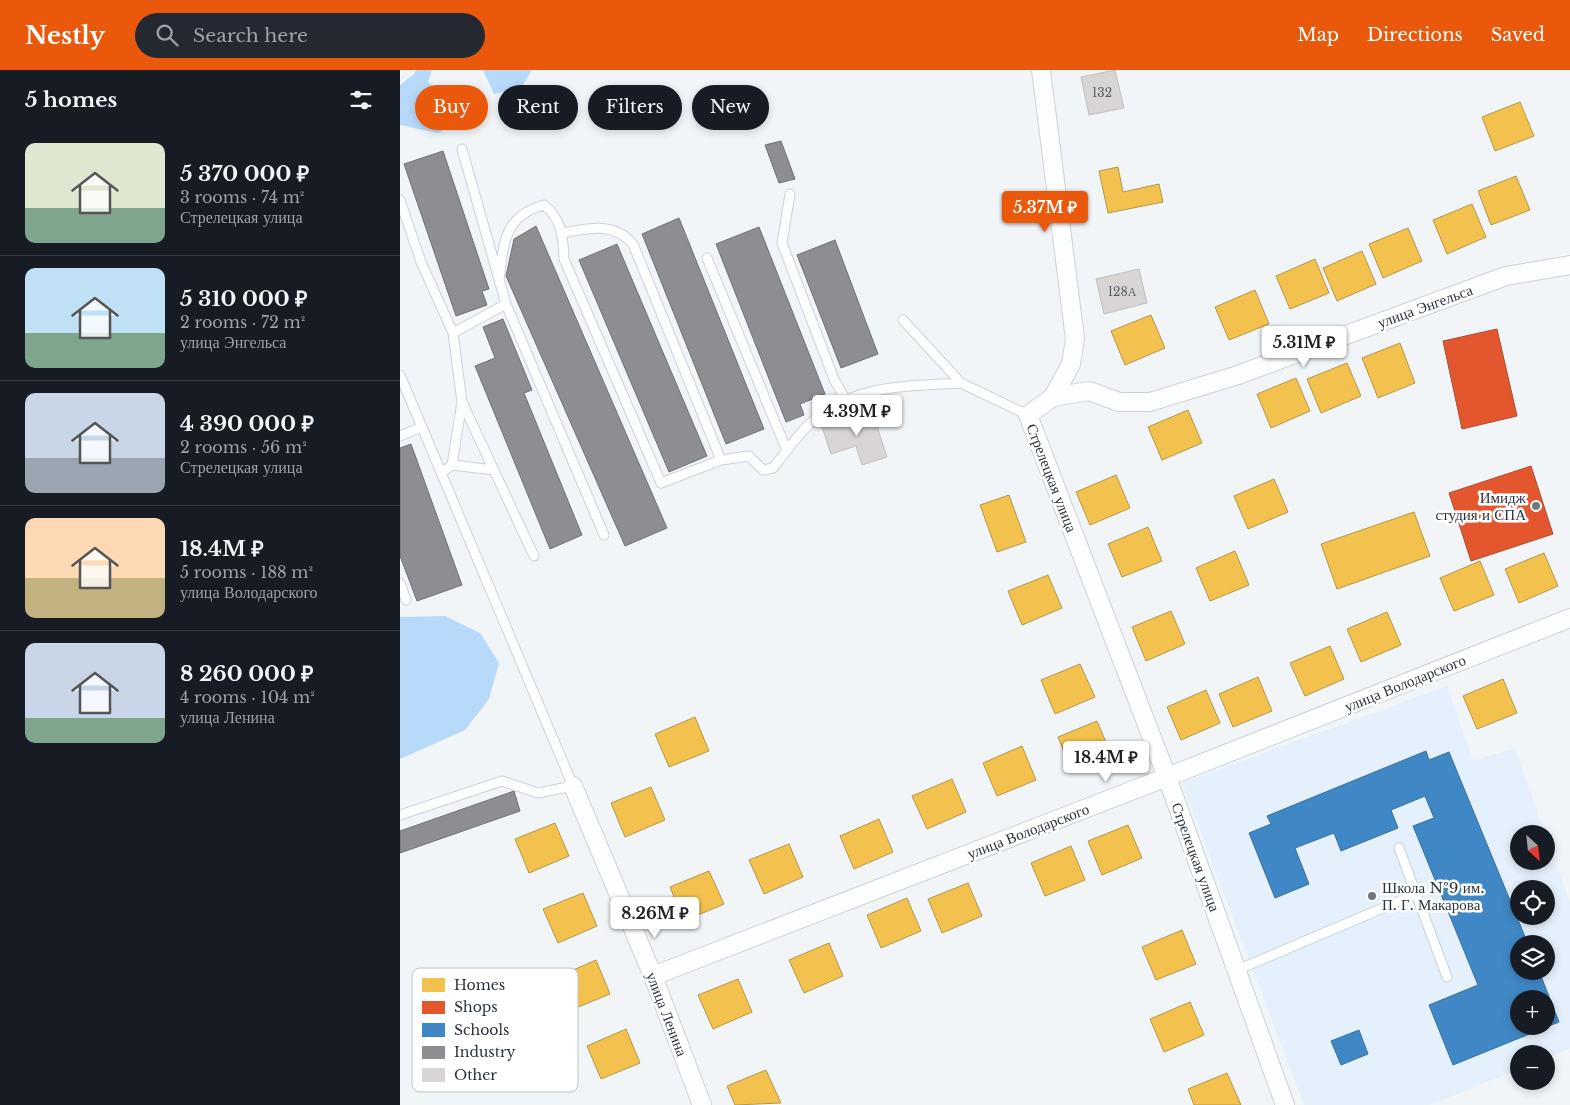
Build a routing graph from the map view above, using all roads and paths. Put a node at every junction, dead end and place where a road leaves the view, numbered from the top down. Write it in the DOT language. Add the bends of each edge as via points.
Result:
graph roads {
  1 [pos="1041,70"];
  2 [pos="462,149"];
  3 [pos="790,194"];
  4 [pos="400,200"];
  5 [pos="563,233"];
  6 [pos="707,258"];
  7 [pos="1570,265"];
  8 [pos="499,280"];
  9 [pos="506,304"];
  10 [pos="903,320"];
  11 [pos="453,333"];
  12 [pos="400,375"];
  13 [pos="961,383"];
  14 [pos="1052,397"];
  15 [pos="845,399"];
  16 [pos="462,402"];
  17 [pos="1028,414"];
  18 [pos="422,427"];
  19 [pos="400,436"];
  20 [pos="787,451"];
  21 [pos="721,460"];
  22 [pos="452,465"];
  23 [pos="494,470"];
  24 [pos="441,473"];
  25 [pos="604,535"];
  26 [pos="534,556"];
  27 [pos="400,584"];
  28 [pos="406,600"];
  29 [pos="1570,618"];
  30 [pos="1167,777"];
  31 [pos="573,786"];
  32 [pos="400,815"];
  33 [pos="1399,848"];
  34 [pos="1416,894"];
  35 [pos="1237,970"];
  36 [pos="653,976"];
  37 [pos="1447,977"];
  38 [pos="702,1105"];
  39 [pos="1285,1105"];
  1 -- 14 [label="street" via="1075,339 1071,364"];
  2 -- 8 [label="lane"];
  3 -- 15 [label="lane" via="782,243 834,379"];
  4 -- 11 [label="lane" via="421,262"];
  5 -- 8 [label="lane" via="552,212 544,205 521,215 506,236"];
  5 -- 21 [label="lane" via="594,228 613,229 633,244"];
  5 -- 21 [label="lane" via="564,259 661,483"];
  6 -- 20 [label="lane"];
  7 -- 14 [label="street, улица Энгельса" via="1506,276 1238,375 1150,402 1119,402 1088,391"];
  8 -- 9 [label="lane"];
  9 -- 11 [label="lane"];
  9 -- 25 [label="lane"];
  10 -- 13 [label="lane"];
  11 -- 16 [label="lane"];
  12 -- 18 [label="lane"];
  13 -- 15 [label="lane" via="888,387"];
  13 -- 17 [label="lane"];
  14 -- 17 [label="street, улица Энгельса"];
  15 -- 20 [label="lane" via="817,417"];
  16 -- 22 [label="lane"];
  16 -- 23 [label="lane"];
  17 -- 30 [label="street, Стрелецкая улица"];
  18 -- 19 [label="lane"];
  18 -- 24 [label="lane"];
  20 -- 21 [label="lane" via="773,468 763,470 749,456"];
  22 -- 23 [label="lane"];
  22 -- 24 [label="lane"];
  23 -- 26 [label="lane"];
  24 -- 31 [label="lane"];
  27 -- 28 [label="lane"];
  29 -- 30 [label="street, улица Володарского"];
  30 -- 35 [label="street, Стрелецкая улица"];
  30 -- 36 [label="street, улица Володарского"];
  31 -- 32 [label="lane" via="538,793 502,781"];
  31 -- 36 [label="street, улица Ленина"];
  33 -- 34 [label="lane"];
  34 -- 35 [label="lane"];
  34 -- 37 [label="lane"];
  35 -- 39 [label="street, Стрелецкая улица"];
  36 -- 38 [label="street, улица Ленина"];
}
